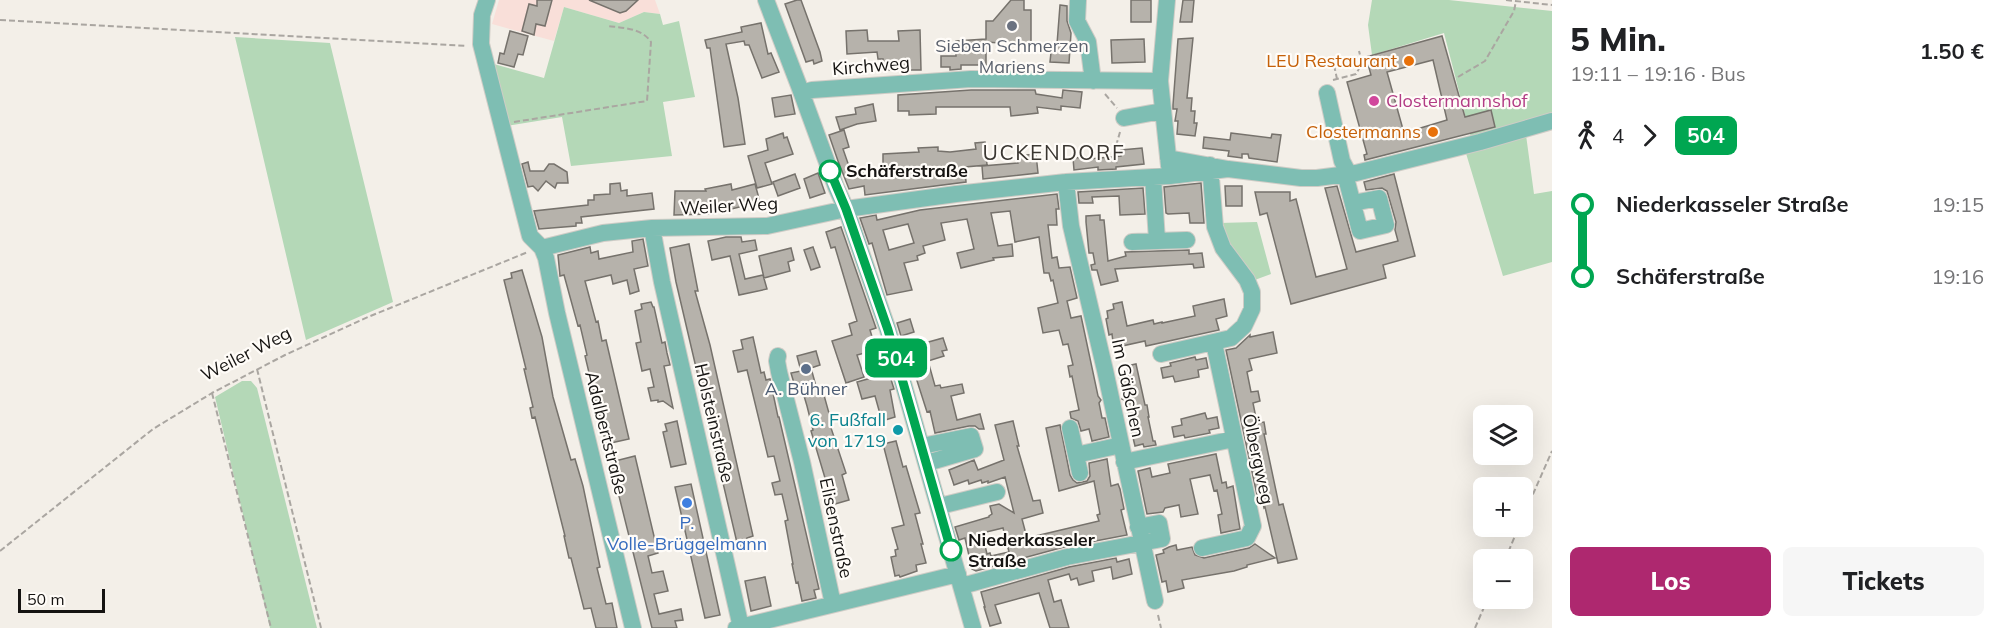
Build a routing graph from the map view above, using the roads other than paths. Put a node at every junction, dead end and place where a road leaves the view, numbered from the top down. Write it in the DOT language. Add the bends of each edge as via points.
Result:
graph roads {
  1 [pos="487,0"];
  2 [pos="766,0"];
  3 [pos="1078,0"];
  4 [pos="1167,0"];
  5 [pos="1097,81"];
  6 [pos="1160,81"];
  7 [pos="802,93"];
  8 [pos="1326,93"];
  9 [pos="1162,111"];
  10 [pos="1124,118"];
  11 [pos="1552,121"];
  12 [pos="1168,158"];
  13 [pos="1210,168"];
  14 [pos="1347,174"];
  15 [pos="1162,176"];
  16 [pos="1066,182"];
  17 [pos="1353,203"];
  18 [pos="846,209"];
  19 [pos="652,228"];
  20 [pos="1187,240"];
  21 [pos="1157,241"];
  22 [pos="1132,242"];
  23 [pos="542,248"];
  24 [pos="1214,343"];
  25 [pos="1161,354"];
  26 [pos="778,356"];
  27 [pos="1070,428"];
  28 [pos="1234,439"];
  29 [pos="1121,445"];
  30 [pos="922,446"];
  31 [pos="1076,455"];
  32 [pos="1124,462"];
  33 [pos="927,464"];
  34 [pos="1080,473"];
  35 [pos="998,492"];
  36 [pos="939,506"];
  37 [pos="1140,535"];
  38 [pos="1202,548"];
  39 [pos="960,580"];
  40 [pos="1155,601"];
  41 [pos="833,604"];
  42 [pos="739,627"];
  43 [pos="633,628"];
  44 [pos="973,628"];
  1 -- 23 [label="street" via="481,44 488,77 530,236"];
  2 -- 7 [label="street"];
  3 -- 5 [label="street" via="1077,21 1088,42"];
  4 -- 6 [label="street"];
  5 -- 6 [label="street, Kirchweg"];
  5 -- 7 [label="street, Kirchweg" via="970,79"];
  6 -- 9 [label="street"];
  7 -- 18 [label="street"];
  8 -- 14 [label="street"];
  9 -- 10 [label="street"];
  9 -- 12 [label="street"];
  11 -- 14 [label="street, Weiler Weg"];
  12 -- 13 [label="street"];
  12 -- 15 [label="street"];
  13 -- 14 [label="street, Weiler Weg" via="1301,178"];
  13 -- 15 [label="street, Weiler Weg"];
  13 -- 24 [label="street" via="1215,227 1223,248 1247,280 1253,300 1238,334"];
  14 -- 17 [label="street"];
  15 -- 16 [label="street, Weiler Weg"];
  15 -- 21 [label="street"];
  16 -- 18 [label="street, Weiler Weg"];
  16 -- 29 [label="street, Im Gäßchen" via="1071,226"];
  18 -- 19 [label="street, Weiler Weg" via="767,226"];
  18 -- 30 [label="street" via="888,330"];
  19 -- 23 [label="street, Weiler Weg" via="603,233"];
  19 -- 42 [label="street, Holsteinstraße"];
  20 -- 21 [label="street"];
  21 -- 22 [label="street"];
  23 -- 43 [label="street, Adalbertstraße"];
  24 -- 25 [label="street"];
  24 -- 28 [label="street, Ölbergweg"];
  26 -- 41 [label="street, Elisenstraße"];
  27 -- 31 [label="street"];
  28 -- 32 [label="street"];
  28 -- 38 [label="street, Ölbergweg" via="1253,526 1248,538"];
  29 -- 31 [label="street"];
  29 -- 32 [label="street, Im Gäßchen"];
  30 -- 33 [label="street"];
  30 -- 33 [label="street" via="971,435 975,449"];
  31 -- 34 [label="street"];
  32 -- 37 [label="street, Im Gäßchen"];
  33 -- 36 [label="street"];
  35 -- 36 [label="street"];
  36 -- 39 [label="street"];
  37 -- 39 [label="street" via="1067,557"];
  37 -- 40 [label="street, Im Gäßchen"];
  39 -- 41 [label="street"];
  39 -- 44 [label="street"];
  41 -- 42 [label="street"];
}
